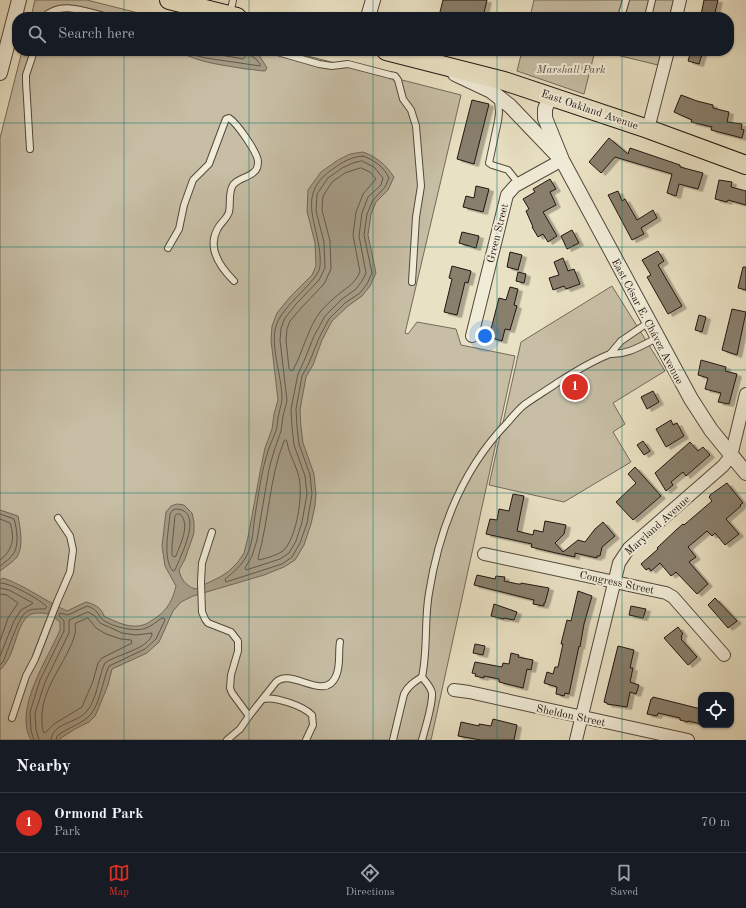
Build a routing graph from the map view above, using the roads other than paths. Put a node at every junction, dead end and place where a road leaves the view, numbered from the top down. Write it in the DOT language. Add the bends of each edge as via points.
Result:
graph roads {
  1 [pos="18,0"];
  2 [pos="373,0"];
  3 [pos="626,0"];
  4 [pos="652,0"];
  5 [pos="680,0"];
  6 [pos="179,1"];
  7 [pos="233,11"];
  8 [pos="15,12"];
  9 [pos="49,12"];
  10 [pos="98,12"];
  11 [pos="369,12"];
  12 [pos="623,12"];
  13 [pos="649,12"];
  14 [pos="677,12"];
  15 [pos="12,23"];
  16 [pos="32,56"];
  17 [pos="290,56"];
  18 [pos="406,56"];
  19 [pos="665,56"];
  20 [pos="431,62"];
  21 [pos="1,64"];
  22 [pos="498,97"];
  23 [pos="553,97"];
  24 [pos="648,129"];
  25 [pos="30,149"];
  26 [pos="562,160"];
  27 [pos="746,165"];
  28 [pos="519,184"];
  29 [pos="168,248"];
  30 [pos="234,281"];
  31 [pos="412,282"];
  32 [pos="649,322"];
  33 [pos="472,336"];
  34 [pos="657,338"];
  35 [pos="610,354"];
  36 [pos="746,394"];
  37 [pos="731,456"];
  38 [pos="746,473"];
  39 [pos="58,518"];
  40 [pos="212,532"];
  41 [pos="484,554"];
  42 [pos="615,582"];
  43 [pos="340,642"];
  44 [pos="724,655"];
  45 [pos="422,677"];
  46 [pos="454,690"];
  47 [pos="263,699"];
  48 [pos="249,716"];
  49 [pos="582,717"];
  50 [pos="12,718"];
  51 [pos="227,740"];
  52 [pos="306,740"];
  53 [pos="393,740"];
  54 [pos="422,740"];
  55 [pos="576,740"];
  56 [pos="688,740"];
  1 -- 8 [label="street"];
  2 -- 11 [label="street"];
  3 -- 12 [label="lane"];
  4 -- 13 [label="lane"];
  5 -- 14 [label="street"];
  6 -- 7 [label="main road"];
  9 -- 10 [label="lane" via="55,5 71,2"];
  15 -- 21 [label="street"];
  16 -- 25 [label="lane" via="26,75"];
  17 -- 31 [label="lane" via="325,66 351,64 395,76 398,80 403,99 411,110 415,122 421,182"];
  18 -- 20 [label="main road, East Oakland Avenue"];
  19 -- 24 [label="street"];
  20 -- 22 [label="street, East César E. Chávez Avenue"];
  20 -- 23 [label="main road, East Oakland Avenue"];
  22 -- 26 [label="street, East César E. Chávez Avenue" via="510,106"];
  22 -- 28 [label="lane" via="498,121 489,163 508,170"];
  23 -- 24 [label="main road, East Oakland Avenue"];
  23 -- 26 [label="street, East César E. Chávez Avenue" via="545,109 545,118"];
  24 -- 27 [label="main road, East Oakland Avenue"];
  26 -- 28 [label="street, Green Street"];
  26 -- 32 [label="street, East César E. Chávez Avenue"];
  28 -- 33 [label="street, Green Street" via="510,190 504,201"];
  29 -- 30 [label="lane" via="179,229 193,180 209,164 226,119 229,118 255,153 258,163 252,174 233,185 229,211 215,235 216,258"];
  32 -- 34 [label="street, East César E. Chávez Avenue"];
  32 -- 35 [label="lane" via="621,341"];
  34 -- 35 [label="lane" via="628,352"];
  34 -- 37 [label="street, East César E. Chávez Avenue" via="690,399"];
  35 -- 45 [label="lane" via="599,358 524,405 494,436 476,462 458,495 435,562 429,594 426,655"];
  36 -- 37 [label="street, Maryland Avenue"];
  37 -- 38 [label="street, East César E. Chávez Avenue"];
  37 -- 42 [label="street, Maryland Avenue" via="723,466 629,548 619,563"];
  39 -- 50 [label="lane" via="70,536 73,550 69,575 21,690"];
  40 -- 48 [label="lane" via="202,563 202,612 206,621 231,632 238,641 230,688"];
  41 -- 42 [label="street, Congress Street"];
  42 -- 44 [label="street, Congress Street" via="666,593 673,597"];
  42 -- 49 [label="street, Maryland Avenue"];
  43 -- 47 [label="lane" via="339,664 332,683 323,686 282,679 276,682"];
  45 -- 53 [label="lane" via="407,688 404,694"];
  45 -- 54 [label="lane" via="432,693"];
  46 -- 49 [label="street, Sheldon Street"];
  47 -- 48 [label="lane"];
  47 -- 52 [label="lane" via="280,700 303,708 312,715 313,725"];
  48 -- 51 [label="lane" via="240,729"];
  49 -- 55 [label="street, Maryland Avenue"];
  49 -- 56 [label="street, Sheldon Street"];
}
